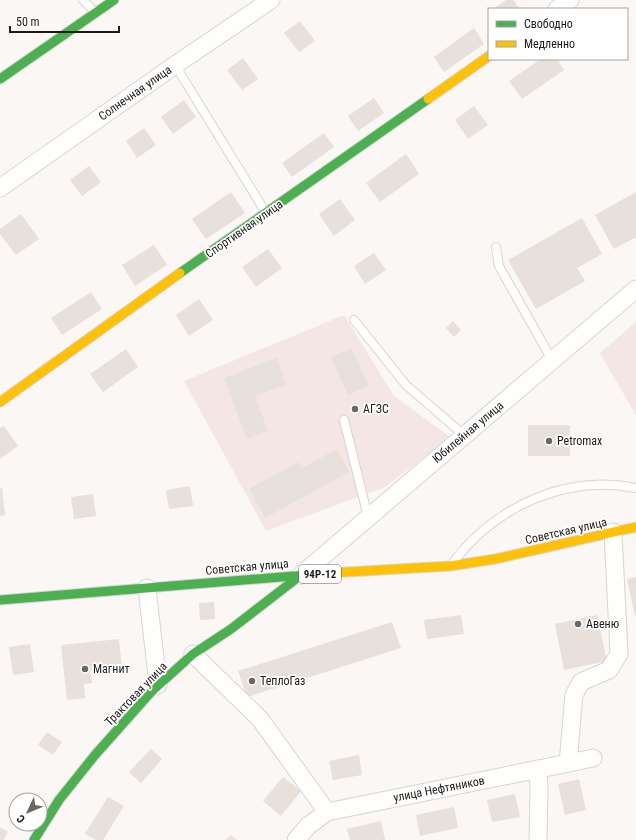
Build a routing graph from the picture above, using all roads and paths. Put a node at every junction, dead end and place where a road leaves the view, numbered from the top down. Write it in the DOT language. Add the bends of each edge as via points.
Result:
graph roads {
  1 [pos="83,0"];
  2 [pos="114,0"];
  3 [pos="271,0"];
  4 [pos="570,0"];
  5 [pos="558,8"];
  6 [pos="96,13"];
  7 [pos="488,57"];
  8 [pos="175,65"];
  9 [pos="0,79"];
  10 [pos="0,188"];
  11 [pos="266,214"];
  12 [pos="496,247"];
  13 [pos="636,288"];
  14 [pos="354,320"];
  15 [pos="552,360"];
  16 [pos="0,402"];
  17 [pos="344,420"];
  18 [pos="464,435"];
  19 [pos="636,488"];
  20 [pos="368,517"];
  21 [pos="636,527"];
  22 [pos="613,532"];
  23 [pos="450,566"];
  24 [pos="301,575"];
  25 [pos="146,588"];
  26 [pos="0,600"];
  27 [pos="193,654"];
  28 [pos="158,685"];
  29 [pos="593,758"];
  30 [pos="568,763"];
  31 [pos="538,769"];
  32 [pos="327,812"];
  33 [pos="34,840"];
  34 [pos="296,840"];
  35 [pos="538,840"];
  1 -- 6 [label="lane"];
  2 -- 6 [label="main road"];
  3 -- 8 [label="street, Солнечная улица"];
  4 -- 5 [label="street"];
  6 -- 9 [label="main road"];
  7 -- 11 [label="main road, Спортивная улица"];
  8 -- 10 [label="street, Солнечная улица"];
  8 -- 11 [label="lane"];
  11 -- 16 [label="main road, Спортивная улица"];
  12 -- 15 [label="lane" via="499,266"];
  13 -- 15 [label="street, Юбилейная улица"];
  14 -- 18 [label="lane" via="406,385"];
  15 -- 18 [label="street, Юбилейная улица"];
  17 -- 20 [label="lane"];
  18 -- 20 [label="street, Юбилейная улица"];
  19 -- 23 [label="lane" via="580,486 556,490 537,497 484,528"];
  20 -- 24 [label="street, Юбилейная улица"];
  21 -- 22 [label="main road, Советская улица / 94Р-12"];
  22 -- 23 [label="main road, Советская улица / 94Р-12" via="494,559"];
  22 -- 30 [label="street" via="619,654 609,670 581,682 574,695"];
  23 -- 24 [label="main road, Советская улица / 94Р-12"];
  24 -- 25 [label="main road, Советская улица / 94Р-12"];
  24 -- 27 [label="main road, Трактовая улица" via="231,629"];
  25 -- 26 [label="main road, Советская улица / 94Р-12"];
  25 -- 28 [label="street"];
  27 -- 28 [label="main road, Трактовая улица"];
  27 -- 32 [label="street" via="260,719"];
  28 -- 33 [label="main road, Трактовая улица" via="59,800"];
  29 -- 30 [label="street, улица Нефтяников"];
  30 -- 31 [label="street, улица Нефтяников"];
  31 -- 32 [label="street, улица Нефтяников"];
  31 -- 35 [label="street"];
  32 -- 34 [label="street, улица Нефтяников"];
}
